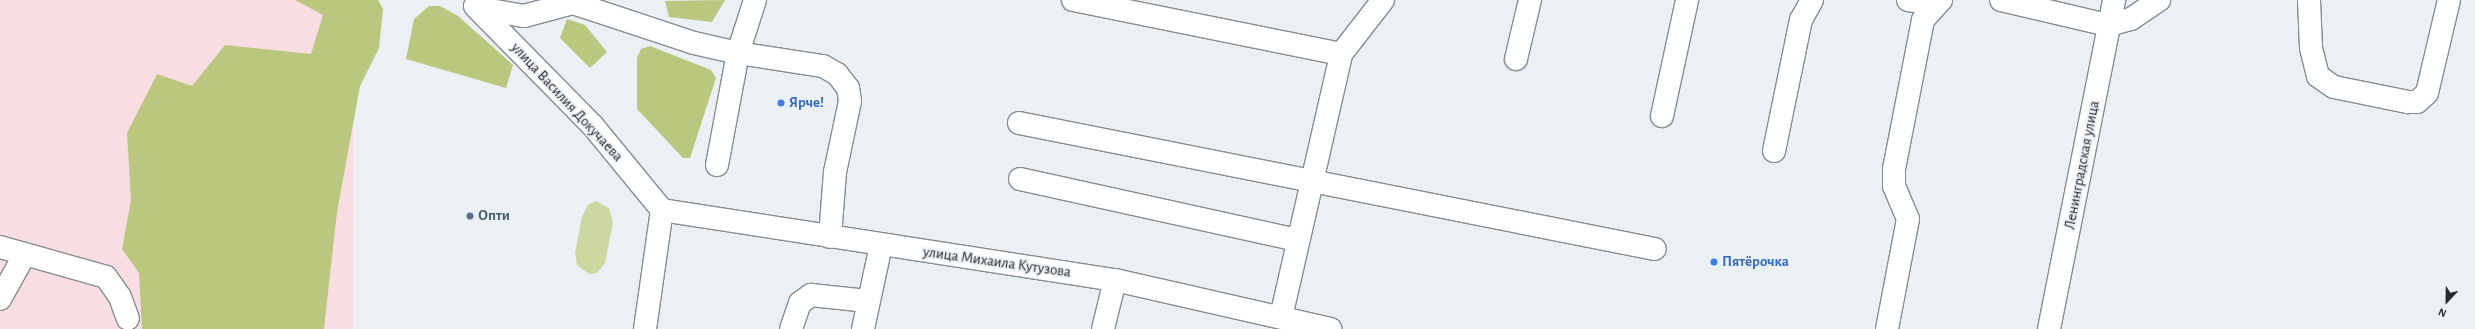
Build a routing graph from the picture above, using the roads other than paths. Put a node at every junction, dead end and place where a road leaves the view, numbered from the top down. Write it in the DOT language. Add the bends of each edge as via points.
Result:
graph roads {
  1 [pos="755,0"];
  2 [pos="1073,0"];
  3 [pos="1383,0"];
  4 [pos="1530,0"];
  5 [pos="1687,0"];
  6 [pos="1812,0"];
  7 [pos="1908,0"];
  8 [pos="2001,0"];
  9 [pos="2114,0"];
  10 [pos="2159,0"];
  11 [pos="2309,0"];
  12 [pos="2449,0"];
  13 [pos="1938,2"];
  14 [pos="473,4"];
  15 [pos="526,8"];
  16 [pos="2108,25"];
  17 [pos="738,53"];
  18 [pos="1341,54"];
  19 [pos="1516,59"];
  20 [pos="1662,116"];
  21 [pos="1019,123"];
  22 [pos="1774,151"];
  23 [pos="717,165"];
  24 [pos="1020,179"];
  25 [pos="1311,182"];
  26 [pos="662,210"];
  27 [pos="830,237"];
  28 [pos="1298,240"];
  29 [pos="881,245"];
  30 [pos="0,248"];
  31 [pos="1655,249"];
  32 [pos="25,254"];
  33 [pos="1115,280"];
  34 [pos="0,299"];
  35 [pos="868,301"];
  36 [pos="1281,317"];
  37 [pos="128,319"];
  38 [pos="645,329"];
  39 [pos="791,329"];
  40 [pos="863,329"];
  41 [pos="1104,329"];
  42 [pos="1330,329"];
  43 [pos="1887,329"];
  44 [pos="2049,329"];
  1 -- 17 [label="street"];
  2 -- 18 [label="street"];
  3 -- 18 [label="street"];
  4 -- 19 [label="street"];
  5 -- 20 [label="street"];
  6 -- 22 [label="street" via="1801,20"];
  7 -- 13 [label="street"];
  8 -- 16 [label="street"];
  9 -- 16 [label="street, Ленинградская улица"];
  10 -- 16 [label="street" via="2132,19"];
  11 -- 12 [label="street" via="2311,48 2318,76 2334,87 2408,102 2417,102 2427,94"];
  13 -- 43 [label="street" via="1923,20 1894,169 1894,186 1908,218"];
  14 -- 15 [label="street"];
  14 -- 26 [label="street, улица Василия Докучаева" via="593,126"];
  15 -- 17 [label="street" via="573,3 694,43"];
  16 -- 44 [label="street, Ленинградская улица"];
  17 -- 23 [label="street"];
  17 -- 27 [label="street" via="824,66 837,74 848,88 850,101 835,172"];
  18 -- 25 [label="street"];
  21 -- 25 [label="street"];
  24 -- 28 [label="street"];
  25 -- 28 [label="street"];
  25 -- 31 [label="street"];
  26 -- 27 [label="street, улица Михаила Кутузова"];
  26 -- 38 [label="street"];
  27 -- 29 [label="street, улица Михаила Кутузова"];
  28 -- 36 [label="street"];
  29 -- 33 [label="street, улица Михаила Кутузова"];
  29 -- 35 [label="street"];
  30 -- 32 [label="street"];
  32 -- 34 [label="street"];
  32 -- 37 [label="street" via="106,277 120,297"];
  33 -- 36 [label="street, улица Михаила Кутузова"];
  33 -- 41 [label="street"];
  35 -- 39 [label="street" via="811,295 800,303"];
  35 -- 40 [label="street"];
  36 -- 42 [label="street, улица Михаила Кутузова"];
}
